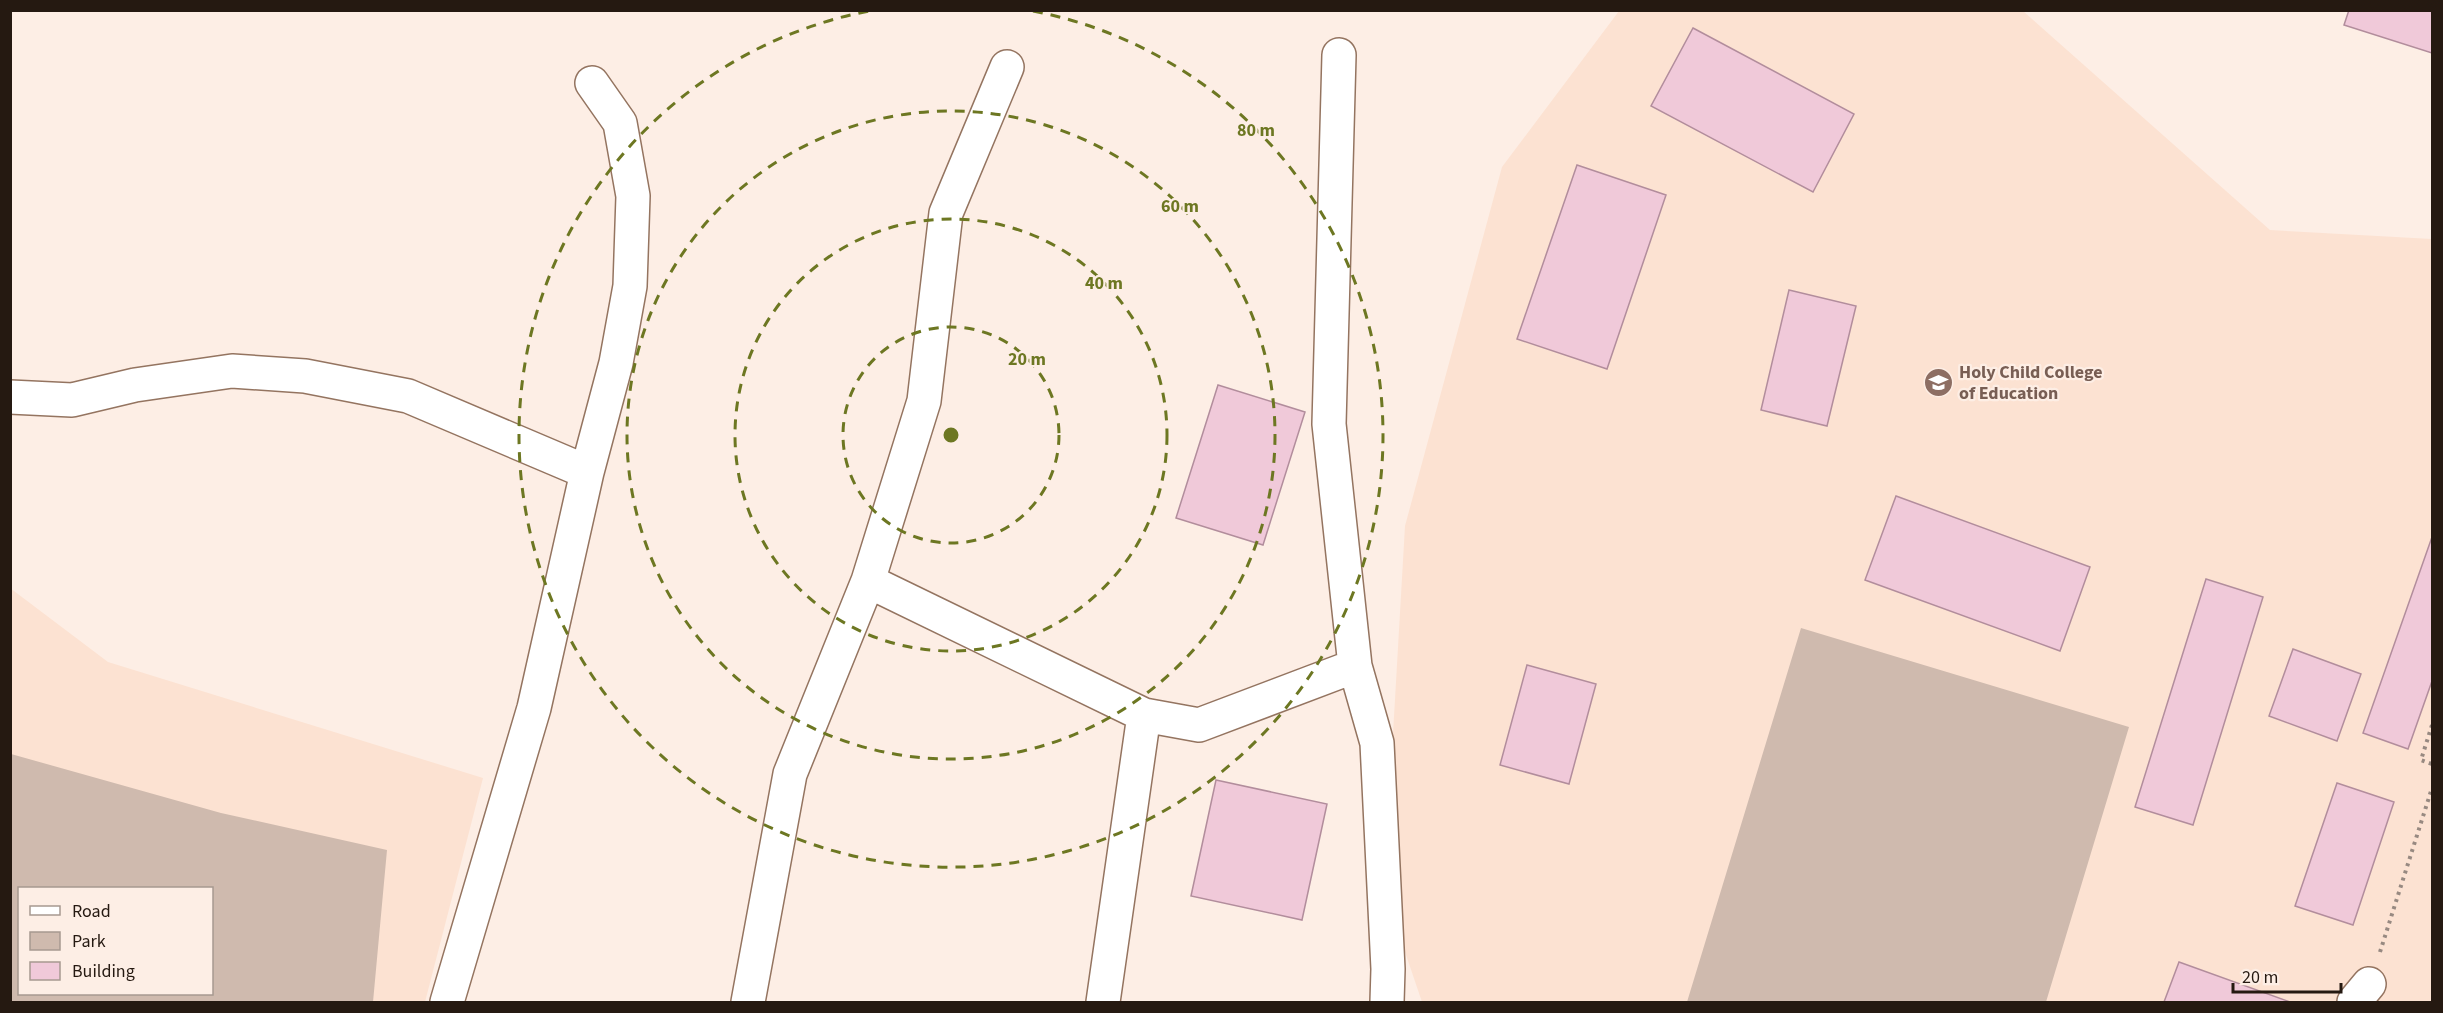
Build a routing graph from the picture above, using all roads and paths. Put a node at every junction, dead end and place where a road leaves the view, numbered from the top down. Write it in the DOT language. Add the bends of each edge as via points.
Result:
graph roads {
  1 [pos="1339,55"];
  2 [pos="1007,67"];
  3 [pos="592,83"];
  4 [pos="10,397"];
  5 [pos="587,472"];
  6 [pos="868,581"];
  7 [pos="1355,666"];
  8 [pos="1144,715"];
  9 [pos="2433,725"];
  10 [pos="2433,764"];
  11 [pos="2433,788"];
  12 [pos="2361,993"];
  13 [pos="447,1002"];
  14 [pos="748,1002"];
  15 [pos="1103,1002"];
  16 [pos="1387,1002"];
  1 -- 7 [label="street" via="1329,424"];
  2 -- 6 [label="street" via="946,213 924,401"];
  3 -- 5 [label="street" via="620,123 633,195 630,286 616,363"];
  4 -- 5 [label="street" via="72,400 135,385 232,371 305,376 408,396"];
  5 -- 13 [label="street" via="534,708"];
  6 -- 8 [label="street"];
  6 -- 14 [label="street" via="790,774"];
  7 -- 8 [label="street" via="1199,725"];
  7 -- 16 [label="street" via="1377,743"];
  8 -- 15 [label="street"];
  9 -- 10 [label="path" via="2421,760"];
  11 -- 12 [label="path"];
}
